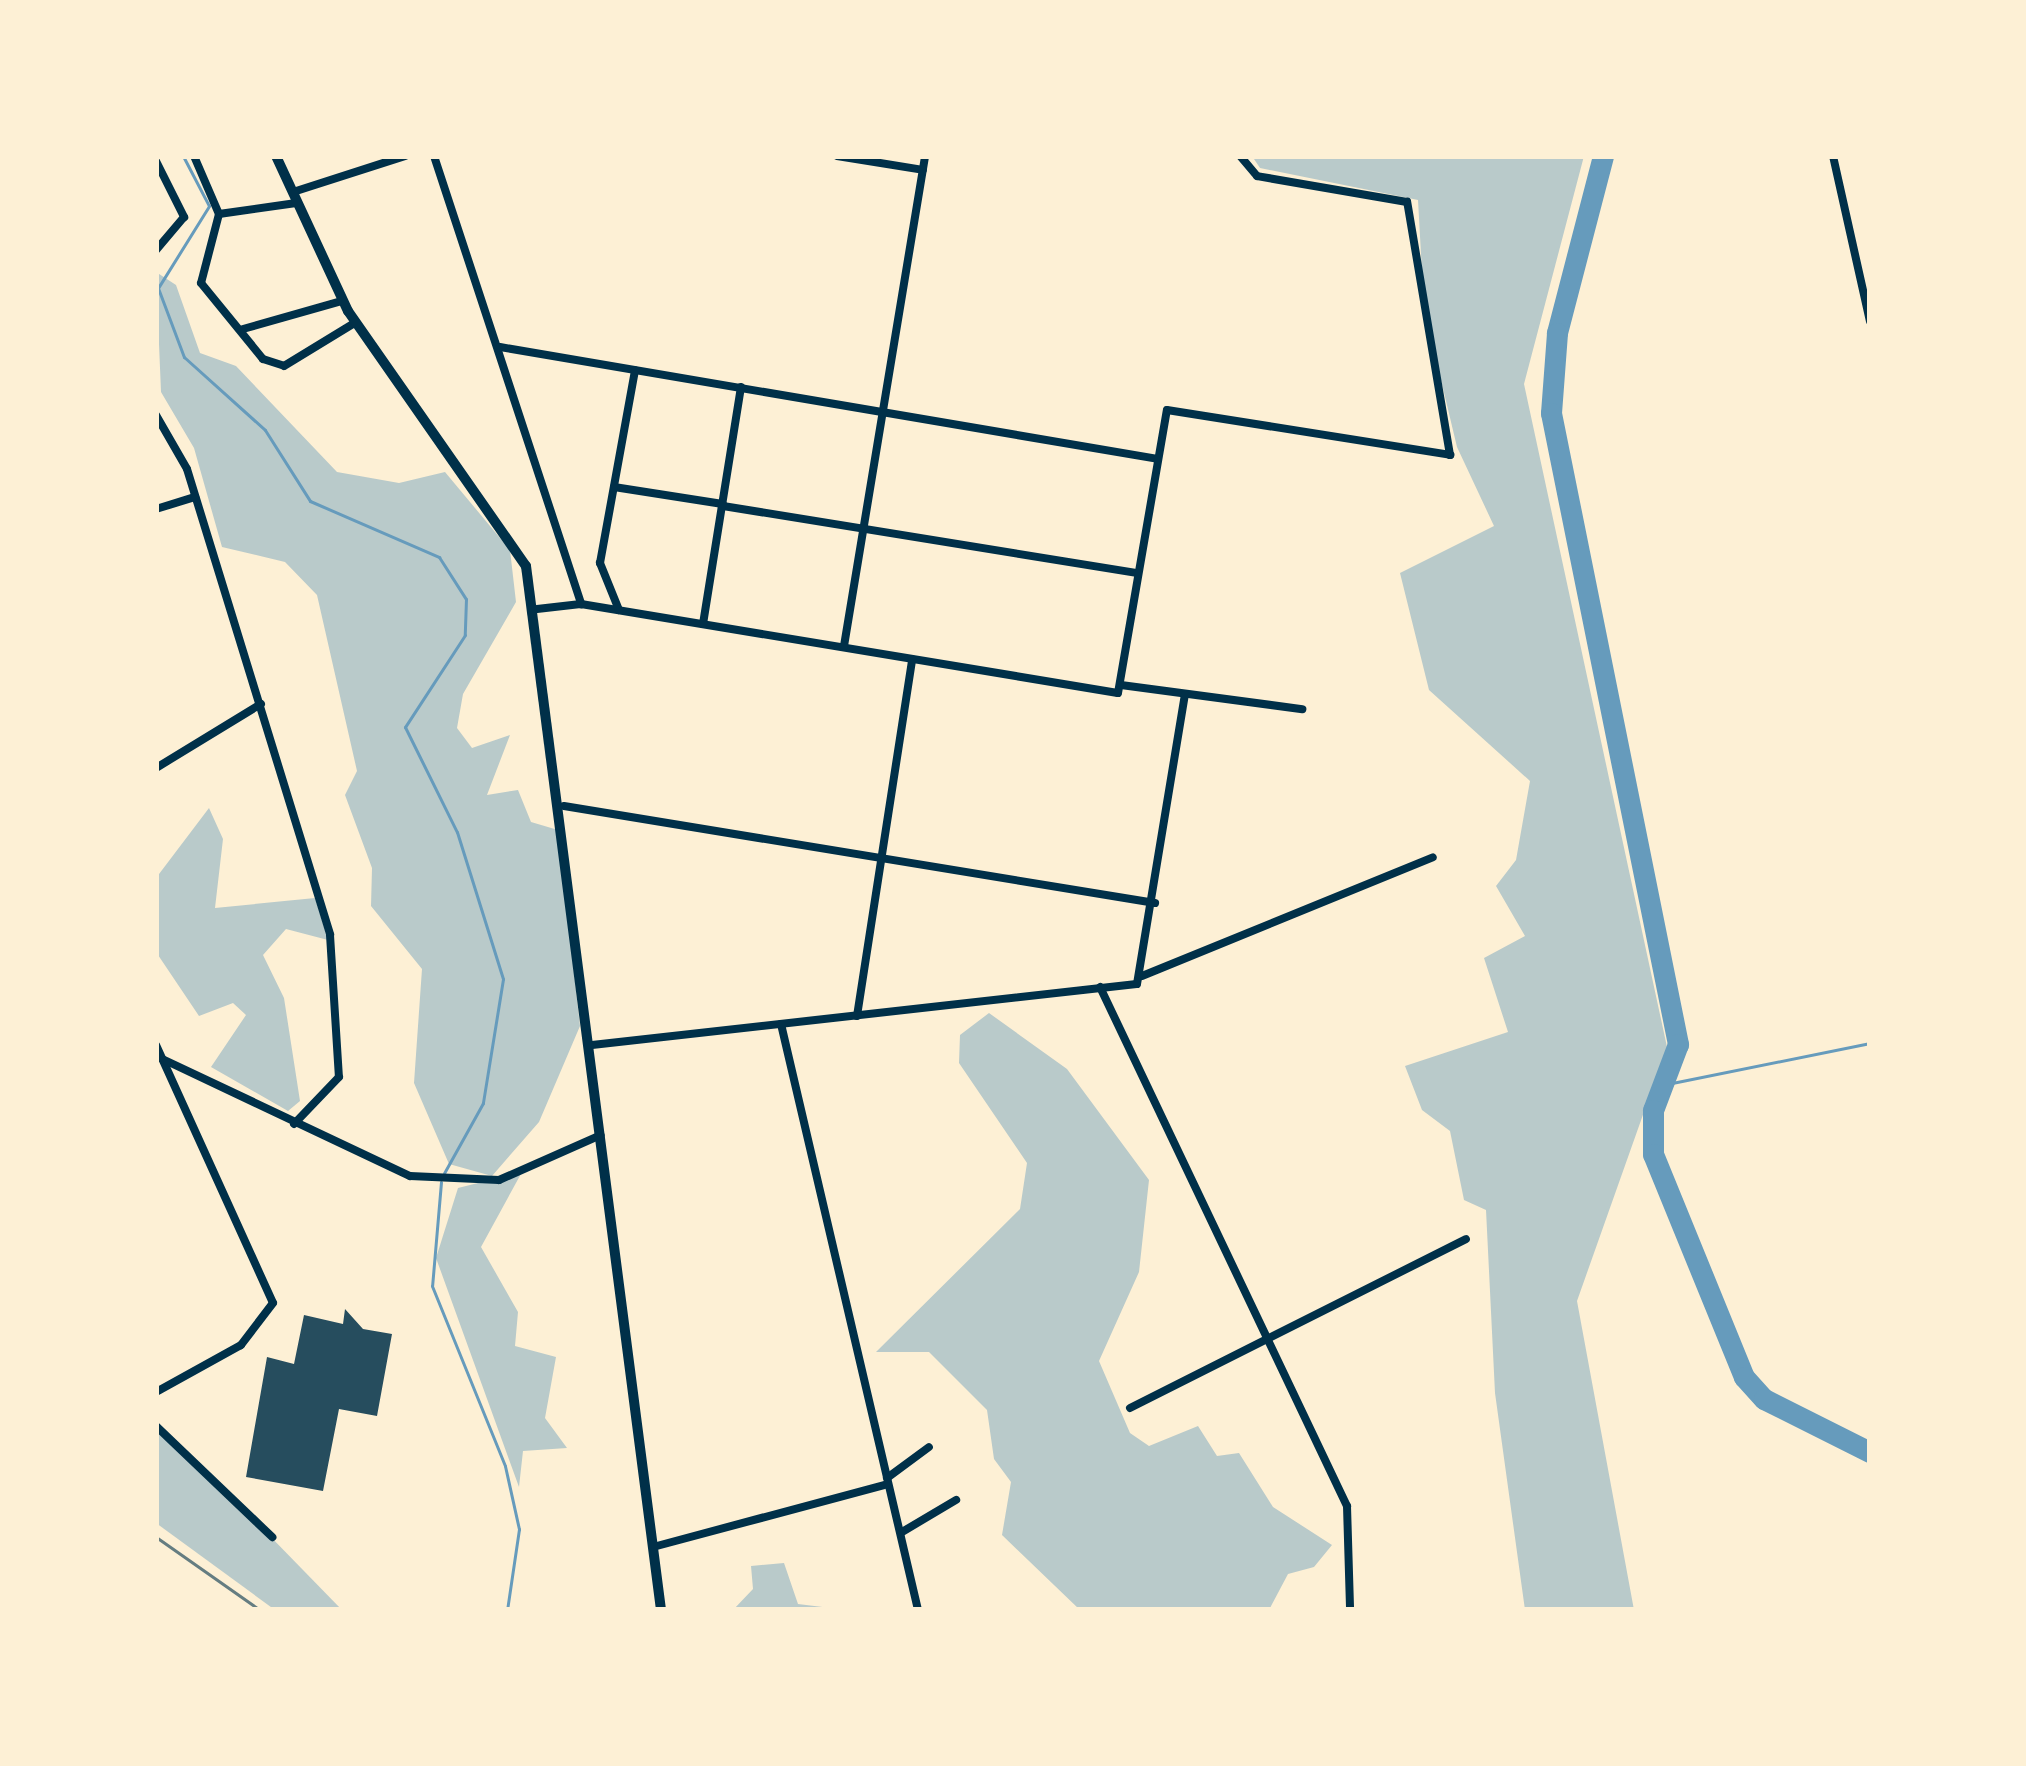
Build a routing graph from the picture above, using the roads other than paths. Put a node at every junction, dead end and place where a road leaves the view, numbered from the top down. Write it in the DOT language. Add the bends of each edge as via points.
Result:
graph roads {
  1 [pos="194,156"];
  2 [pos="276,156"];
  3 [pos="405,156"];
  4 [pos="434,156"];
  5 [pos="838,156"];
  6 [pos="925,156"];
  7 [pos="1240,156"];
  8 [pos="1833,156"];
  9 [pos="156,161"];
  10 [pos="923,170"];
  11 [pos="293,198"];
  12 [pos="219,214"];
  13 [pos="156,250"];
  14 [pos="342,301"];
  15 [pos="1870,321"];
  16 [pos="356,322"];
  17 [pos="243,329"];
  18 [pos="500,347"];
  19 [pos="635,370"];
  20 [pos="741,387"];
  21 [pos="883,411"];
  22 [pos="156,415"];
  23 [pos="1158,459"];
  24 [pos="614,488"];
  25 [pos="195,497"];
  26 [pos="723,505"];
  27 [pos="156,509"];
  28 [pos="863,529"];
  29 [pos="1138,573"];
  30 [pos="581,604"];
  31 [pos="537,609"];
  32 [pos="619,610"];
  33 [pos="703,624"];
  34 [pos="844,646"];
  35 [pos="912,659"];
  36 [pos="1120,685"];
  37 [pos="1185,694"];
  38 [pos="261,704"];
  39 [pos="1301,709"];
  40 [pos="156,768"];
  41 [pos="564,806"];
  42 [pos="882,857"];
  43 [pos="1433,857"];
  44 [pos="1155,903"];
  45 [pos="1142,976"];
  46 [pos="1100,987"];
  47 [pos="857,1016"];
  48 [pos="781,1024"];
  49 [pos="156,1045"];
  50 [pos="592,1045"];
  51 [pos="156,1056"];
  52 [pos="170,1062"];
  53 [pos="294,1124"];
  54 [pos="603,1134"];
  55 [pos="1466,1239"];
  56 [pos="1266,1338"];
  57 [pos="156,1392"];
  58 [pos="1130,1408"];
  59 [pos="156,1426"];
  60 [pos="929,1447"];
  61 [pos="888,1481"];
  62 [pos="956,1500"];
  63 [pos="902,1532"];
  64 [pos="272,1537"];
  65 [pos="651,1547"];
  66 [pos="661,1610"];
  67 [pos="918,1610"];
  68 [pos="1350,1610"];
  1 -- 12 [label="street"];
  2 -- 11 [label="main road"];
  3 -- 11 [label="street"];
  4 -- 18 [label="street"];
  5 -- 10 [label="street"];
  6 -- 10 [label="street"];
  7 -- 23 [label="street" via="1257,176 1407,202 1450,455 1167,410"];
  8 -- 15 [label="street"];
  9 -- 13 [label="street" via="184,217"];
  10 -- 21 [label="street"];
  11 -- 12 [label="street"];
  11 -- 14 [label="main road"];
  12 -- 17 [label="street" via="201,283"];
  14 -- 16 [label="main road"];
  14 -- 17 [label="street"];
  16 -- 17 [label="street" via="274,367"];
  16 -- 31 [label="main road" via="517,542"];
  18 -- 19 [label="street"];
  18 -- 30 [label="street"];
  19 -- 20 [label="street"];
  19 -- 24 [label="street"];
  20 -- 21 [label="street"];
  20 -- 26 [label="street"];
  21 -- 23 [label="street"];
  21 -- 28 [label="street"];
  22 -- 25 [label="street"];
  23 -- 29 [label="street"];
  24 -- 26 [label="street"];
  24 -- 32 [label="street" via="600,563"];
  25 -- 27 [label="street"];
  25 -- 38 [label="street"];
  26 -- 28 [label="street"];
  26 -- 33 [label="street"];
  28 -- 29 [label="street"];
  28 -- 34 [label="street"];
  29 -- 36 [label="street"];
  30 -- 31 [label="street"];
  30 -- 32 [label="street"];
  31 -- 41 [label="main road"];
  32 -- 33 [label="street"];
  33 -- 34 [label="street"];
  34 -- 35 [label="street"];
  35 -- 36 [label="street"];
  35 -- 42 [label="street"];
  36 -- 37 [label="street"];
  37 -- 39 [label="street"];
  37 -- 44 [label="street"];
  38 -- 40 [label="street"];
  38 -- 53 [label="street" via="323,901 337,986 339,1077"];
  41 -- 42 [label="street"];
  41 -- 50 [label="main road"];
  42 -- 44 [label="street"];
  42 -- 47 [label="street"];
  43 -- 45 [label="street"];
  44 -- 45 [label="street"];
  45 -- 46 [label="street"];
  46 -- 47 [label="street"];
  46 -- 56 [label="street"];
  47 -- 48 [label="street"];
  48 -- 50 [label="street"];
  48 -- 61 [label="street"];
  49 -- 52 [label="street"];
  50 -- 54 [label="main road"];
  51 -- 52 [label="street"];
  52 -- 53 [label="street"];
  52 -- 57 [label="street" via="273,1303 241,1345"];
  53 -- 54 [label="street" via="428,1178 455,1181 499,1180"];
  54 -- 65 [label="main road"];
  55 -- 56 [label="street"];
  56 -- 58 [label="street"];
  56 -- 68 [label="street" via="1347,1507"];
  59 -- 64 [label="street"];
  60 -- 61 [label="street"];
  61 -- 63 [label="street"];
  61 -- 65 [label="street"];
  62 -- 63 [label="street"];
  63 -- 67 [label="street"];
  65 -- 66 [label="main road"];
}
